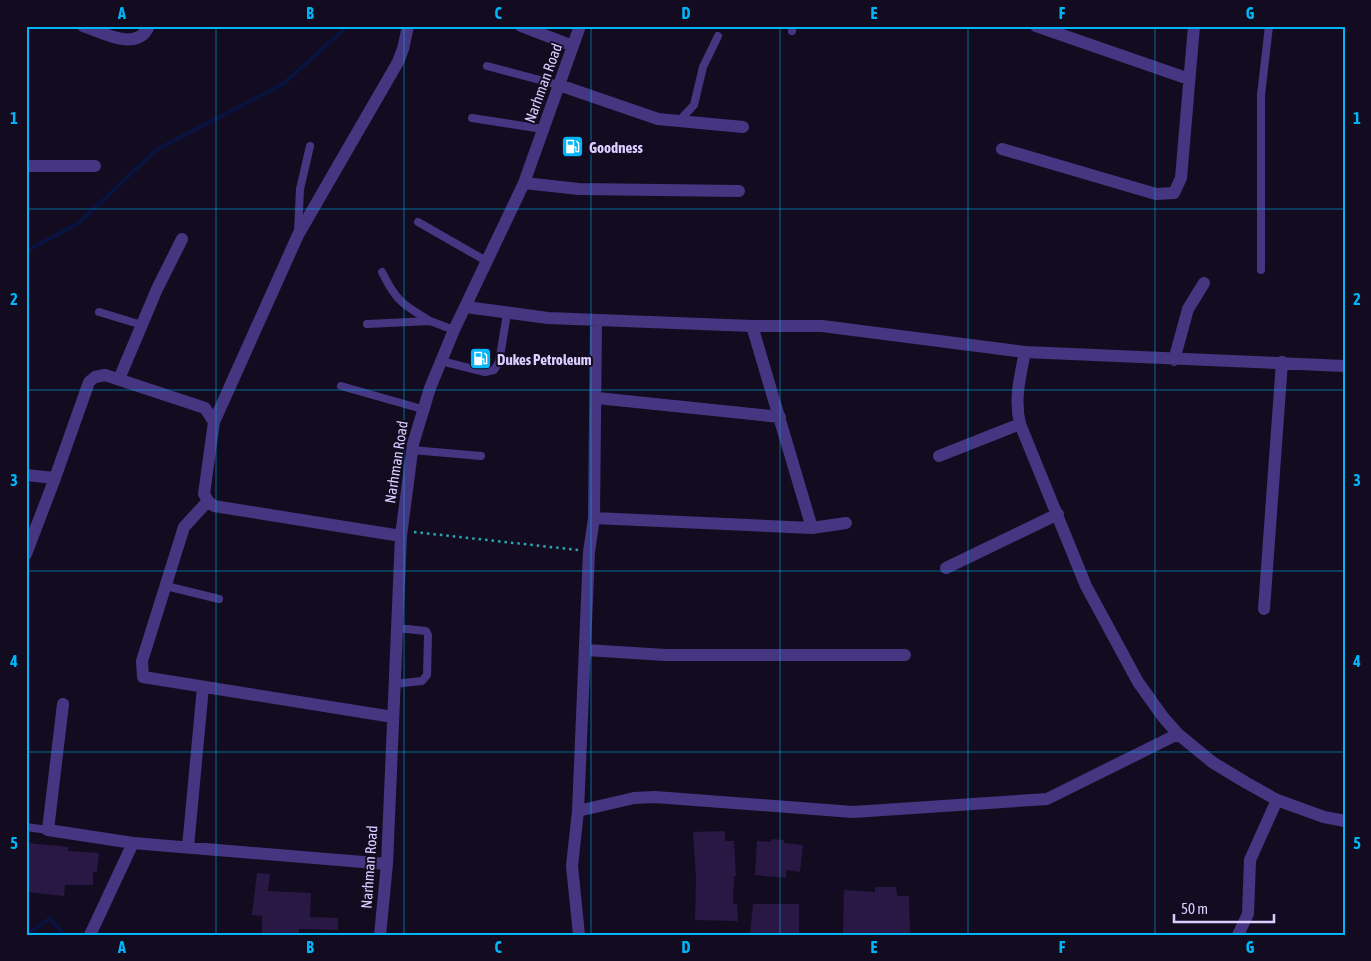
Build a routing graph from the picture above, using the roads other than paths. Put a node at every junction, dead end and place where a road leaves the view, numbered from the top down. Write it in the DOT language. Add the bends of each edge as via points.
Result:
graph roads {
  1 [pos="82,26"];
  2 [pos="149,26"];
  3 [pos="408,26"];
  4 [pos="521,26"];
  5 [pos="580,26"];
  6 [pos="1036,26"];
  7 [pos="1194,26"];
  8 [pos="1269,26"];
  9 [pos="718,36"];
  10 [pos="573,46"];
  11 [pos="487,66"];
  12 [pos="1189,79"];
  13 [pos="559,84"];
  14 [pos="472,118"];
  15 [pos="678,122"];
  16 [pos="742,127"];
  17 [pos="543,129"];
  18 [pos="310,146"];
  19 [pos="1002,149"];
  20 [pos="26,166"];
  21 [pos="95,166"];
  22 [pos="524,183"];
  23 [pos="739,192"];
  24 [pos="418,222"];
  25 [pos="298,235"];
  26 [pos="182,239"];
  27 [pos="488,262"];
  28 [pos="1261,270"];
  29 [pos="382,272"];
  30 [pos="1204,283"];
  31 [pos="466,307"];
  32 [pos="99,312"];
  33 [pos="507,314"];
  34 [pos="596,320"];
  35 [pos="430,321"];
  36 [pos="367,324"];
  37 [pos="142,325"];
  38 [pos="752,326"];
  39 [pos="454,330"];
  40 [pos="1025,352"];
  41 [pos="1174,360"];
  42 [pos="441,361"];
  43 [pos="1282,362"];
  44 [pos="1345,366"];
  45 [pos="119,379"];
  46 [pos="341,386"];
  47 [pos="597,398"];
  48 [pos="422,409"];
  49 [pos="780,417"];
  50 [pos="214,422"];
  51 [pos="1020,424"];
  52 [pos="412,450"];
  53 [pos="481,456"];
  54 [pos="939,456"];
  55 [pos="26,475"];
  56 [pos="55,478"];
  57 [pos="208,501"];
  58 [pos="1058,514"];
  59 [pos="594,518"];
  60 [pos="846,523"];
  61 [pos="812,528"];
  62 [pos="401,534"];
  63 [pos="26,554"];
  64 [pos="946,568"];
  65 [pos="166,586"];
  66 [pos="219,599"];
  67 [pos="1264,609"];
  68 [pos="397,628"];
  69 [pos="586,650"];
  70 [pos="906,655"];
  71 [pos="394,684"];
  72 [pos="203,687"];
  73 [pos="63,704"];
  74 [pos="393,717"];
  75 [pos="1178,734"];
  76 [pos="1277,800"];
  77 [pos="578,811"];
  78 [pos="1345,821"];
  79 [pos="26,827"];
  80 [pos="48,830"];
  81 [pos="133,842"];
  82 [pos="188,847"];
  83 [pos="387,864"];
  84 [pos="90,935"];
  85 [pos="380,935"];
  86 [pos="579,935"];
  87 [pos="1238,935"];
  1 -- 2 [label="street" via="119,39 132,40"];
  3 -- 25 [label="street" via="398,62"];
  4 -- 10 [label="street"];
  5 -- 10 [label="street, Narhman Road"];
  6 -- 12 [label="street"];
  7 -- 12 [label="street"];
  8 -- 28 [label="lane" via="1261,95"];
  9 -- 15 [label="lane" via="703,66 694,105"];
  10 -- 13 [label="street, Narhman Road"];
  11 -- 13 [label="lane"];
  12 -- 19 [label="street" via="1181,178 1174,193 1156,194"];
  13 -- 15 [label="street" via="641,113"];
  13 -- 17 [label="street, Narhman Road"];
  14 -- 17 [label="lane"];
  15 -- 16 [label="street"];
  17 -- 22 [label="street, Narhman Road"];
  18 -- 25 [label="lane" via="300,189"];
  20 -- 21 [label="street"];
  22 -- 23 [label="street" via="579,189"];
  22 -- 27 [label="street, Narhman Road"];
  24 -- 27 [label="lane"];
  25 -- 50 [label="street"];
  26 -- 37 [label="street"];
  27 -- 31 [label="street, Narhman Road"];
  29 -- 35 [label="lane" via="393,295 404,306"];
  30 -- 41 [label="street" via="1188,309"];
  31 -- 33 [label="street"];
  31 -- 39 [label="street, Narhman Road"];
  32 -- 37 [label="lane"];
  33 -- 34 [label="street"];
  33 -- 42 [label="lane" via="494,370 484,372"];
  34 -- 38 [label="street"];
  34 -- 47 [label="street"];
  35 -- 36 [label="lane"];
  35 -- 39 [label="lane"];
  37 -- 45 [label="street"];
  38 -- 40 [label="street" via="838,328"];
  38 -- 49 [label="street"];
  39 -- 42 [label="street, Narhman Road"];
  40 -- 41 [label="street"];
  40 -- 51 [label="street" via="1017,394"];
  41 -- 43 [label="street"];
  42 -- 48 [label="street, Narhman Road"];
  43 -- 44 [label="street"];
  43 -- 67 [label="street"];
  45 -- 50 [label="street" via="205,408"];
  45 -- 56 [label="street" via="105,375 89,382"];
  46 -- 48 [label="lane"];
  47 -- 49 [label="street"];
  47 -- 59 [label="street"];
  48 -- 52 [label="street, Narhman Road"];
  49 -- 61 [label="street"];
  50 -- 57 [label="street" via="204,494"];
  51 -- 54 [label="street"];
  51 -- 58 [label="street"];
  52 -- 53 [label="lane"];
  52 -- 62 [label="street, Narhman Road"];
  55 -- 56 [label="street"];
  56 -- 63 [label="street"];
  57 -- 62 [label="street" via="214,506"];
  57 -- 65 [label="street" via="184,527"];
  58 -- 64 [label="street"];
  58 -- 75 [label="street" via="1086,586 1120,649 1138,682"];
  59 -- 61 [label="street"];
  59 -- 69 [label="street" via="589,552"];
  60 -- 61 [label="street"];
  62 -- 68 [label="street, Narhman Road"];
  65 -- 66 [label="lane"];
  65 -- 72 [label="street" via="142,661 143,677"];
  68 -- 71 [label="street, Narhman Road"];
  68 -- 71 [label="lane" via="428,635 427,675 422,681"];
  69 -- 70 [label="street" via="664,654"];
  69 -- 77 [label="street"];
  71 -- 74 [label="street, Narhman Road"];
  72 -- 74 [label="street"];
  72 -- 82 [label="street"];
  73 -- 80 [label="street"];
  74 -- 83 [label="street, Narhman Road"];
  75 -- 76 [label="street" via="1212,762"];
  75 -- 77 [label="street" via="1047,799 853,812 655,797 634,798"];
  76 -- 78 [label="street"];
  76 -- 87 [label="street" via="1250,860 1248,914"];
  77 -- 86 [label="street" via="572,866"];
  79 -- 80 [label="lane"];
  80 -- 81 [label="street"];
  81 -- 82 [label="street"];
  81 -- 84 [label="street"];
  82 -- 83 [label="street"];
  83 -- 85 [label="street, Narhman Road"];
}
